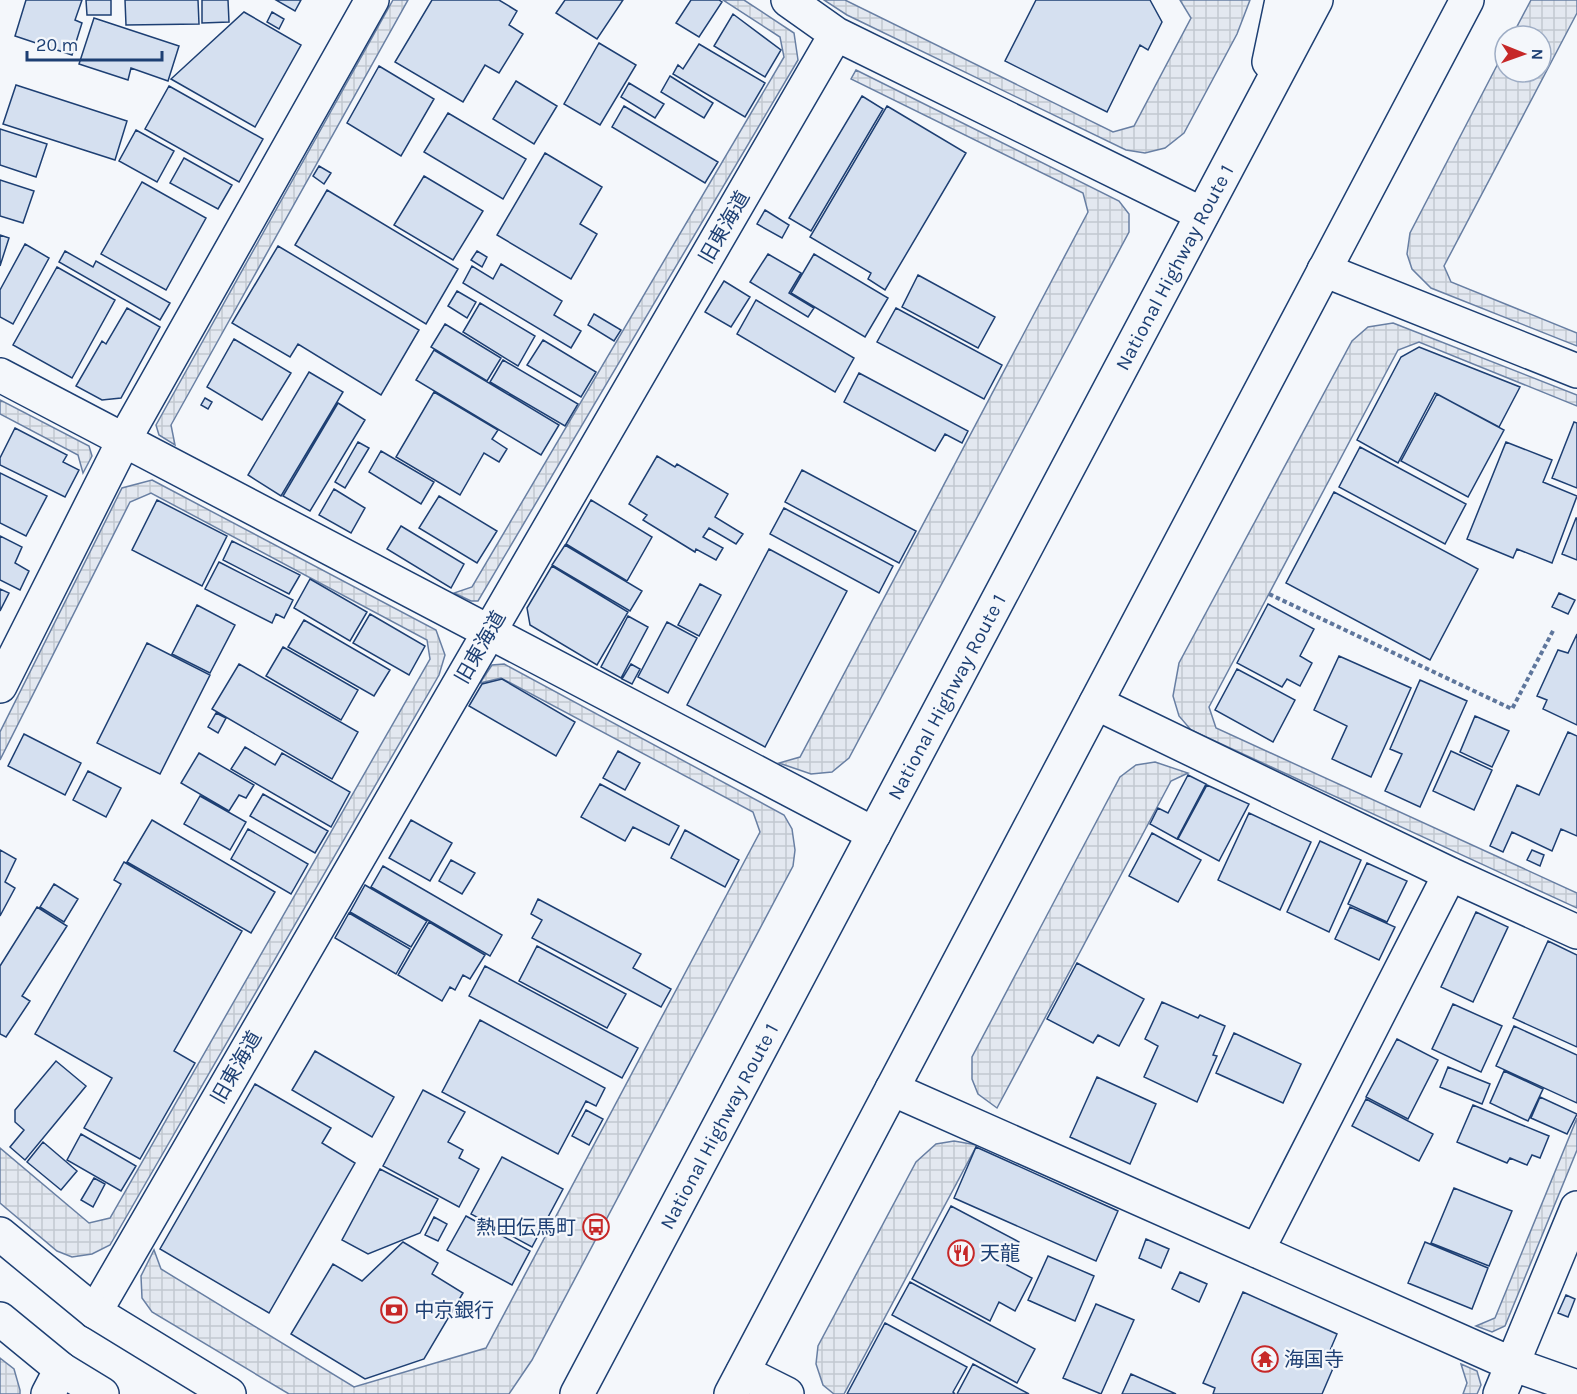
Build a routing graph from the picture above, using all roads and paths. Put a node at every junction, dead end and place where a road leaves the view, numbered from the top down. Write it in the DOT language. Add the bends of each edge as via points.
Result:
graph roads {
  1 [pos="372,0"];
  2 [pos="788,0"];
  3 [pos="1282,0"];
  4 [pos="1316,0"];
  5 [pos="1467,0"];
  6 [pos="836,34"];
  7 [pos="1259,108"];
  8 [pos="1202,214"];
  9 [pos="1324,270"];
  10 [pos="1577,371"];
  11 [pos="0,375"];
  12 [pos="124,440"];
  13 [pos="1269,594"];
  14 [pos="1554,629"];
  15 [pos="489,632"];
  16 [pos="0,686"];
  17 [pos="1096,703"];
  18 [pos="874,834"];
  19 [pos="1450,874"];
  20 [pos="1577,932"];
  21 [pos="892,1089"];
  22 [pos="1577,1208"];
  23 [pos="0,1234"];
  24 [pos="1257,1251"];
  25 [pos="95,1312"];
  26 [pos="0,1318"];
  27 [pos="1512,1364"];
  28 [pos="55,1381"];
  29 [pos="737,1383"];
  30 [pos="1577,1387"];
  31 [pos="102,1394"];
  32 [pos="229,1394"];
  33 [pos="577,1394"];
  34 [pos="787,1394"];
  35 [pos="1500,1394"];
  1 -- 12 [label="main road"];
  2 -- 6 [label="main road"];
  3 -- 7 [label="main road"];
  4 -- 7 [label="main road, National Highway Route 1"];
  5 -- 9 [label="main road"];
  6 -- 8 [label="main road"];
  6 -- 15 [label="main road, 旧東海道"];
  7 -- 8 [label="main road, National Highway Route 1"];
  8 -- 18 [label="main road, National Highway Route 1"];
  9 -- 10 [label="main road"];
  9 -- 17 [label="main road"];
  11 -- 12 [label="main road"];
  12 -- 15 [label="main road"];
  12 -- 16 [label="main road"];
  13 -- 14 [label="path" via="1512,709"];
  15 -- 18 [label="main road"];
  15 -- 25 [label="main road, 旧東海道"];
  17 -- 19 [label="main road"];
  17 -- 21 [label="main road"];
  18 -- 33 [label="main road, National Highway Route 1"];
  19 -- 20 [label="main road"];
  19 -- 24 [label="main road"];
  21 -- 24 [label="main road"];
  21 -- 29 [label="main road"];
  22 -- 27 [label="main road"];
  23 -- 25 [label="main road"];
  24 -- 27 [label="main road"];
  25 -- 32 [label="main road"];
  26 -- 28 [label="main road"];
  27 -- 30 [label="main road"];
  27 -- 35 [label="main road"];
  28 -- 31 [label="main road"];
  29 -- 34 [label="main road"];
}
